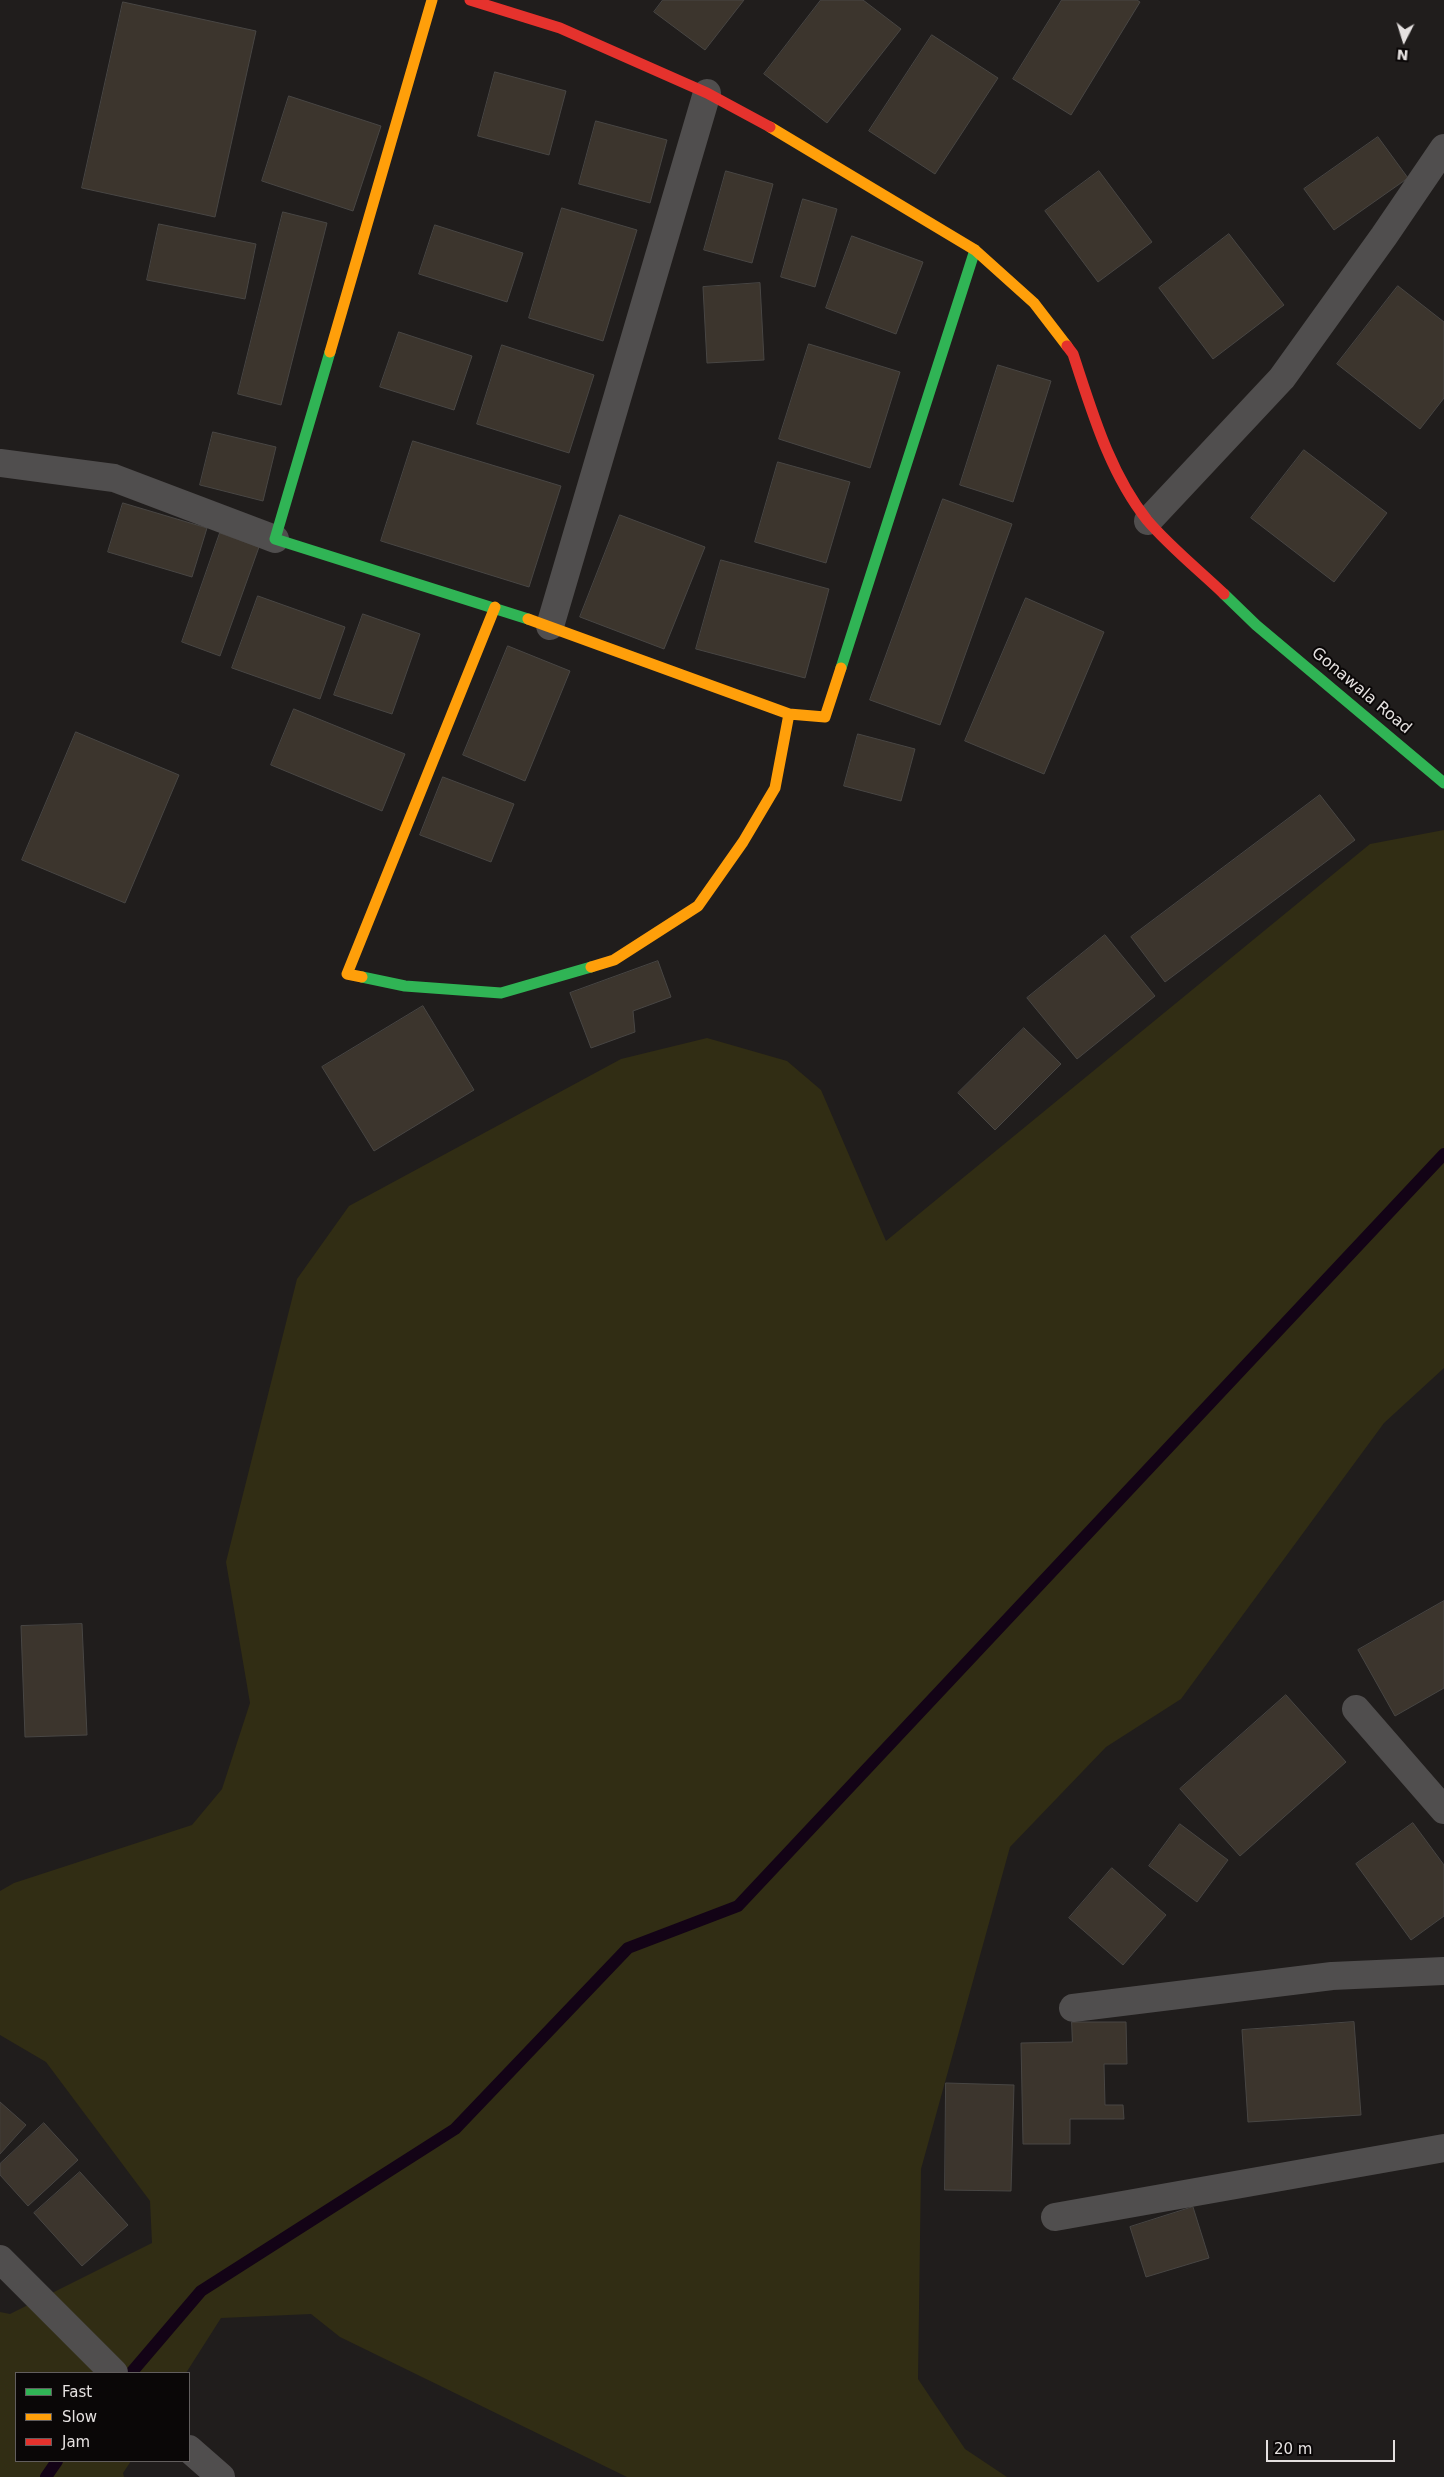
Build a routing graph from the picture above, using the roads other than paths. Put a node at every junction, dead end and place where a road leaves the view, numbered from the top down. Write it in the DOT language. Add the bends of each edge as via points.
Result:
graph roads {
  1 [pos="432,0"];
  2 [pos="470,0"];
  3 [pos="707,93"];
  4 [pos="1444,148"];
  5 [pos="975,250"];
  6 [pos="0,464"];
  7 [pos="1148,521"];
  8 [pos="276,539"];
  9 [pos="496,607"];
  10 [pos="550,626"];
  11 [pos="789,714"];
  12 [pos="1444,783"];
  13 [pos="1356,1709"];
  14 [pos="1444,1810"];
  15 [pos="1444,1970"];
  16 [pos="1073,2008"];
  17 [pos="1444,2148"];
  18 [pos="1055,2217"];
  19 [pos="0,2259"];
  20 [pos="113,2372"];
  21 [pos="194,2454"];
  22 [pos="221,2477"];
  1 -- 8 [label="street"];
  2 -- 3 [label="street, Gonawala Road" via="560,28"];
  3 -- 5 [label="street, Gonawala Road" via="766,124"];
  3 -- 10 [label="street"];
  4 -- 7 [label="street" via="1282,378"];
  5 -- 7 [label="street, Gonawala Road" via="1034,303 1073,354 1115,470"];
  5 -- 11 [label="street" via="825,717"];
  6 -- 8 [label="street" via="114,478"];
  7 -- 12 [label="street, Gonawala Road" via="1256,625"];
  8 -- 9 [label="street"];
  9 -- 10 [label="street"];
  9 -- 11 [label="street" via="347,974 405,986 502,993 614,960 698,906 743,842 774,788"];
  10 -- 11 [label="street"];
  13 -- 14 [label="street"];
  15 -- 16 [label="street" via="1332,1976"];
  17 -- 18 [label="street"];
  19 -- 20 [label="street"];
  21 -- 22 [label="street"];
}
